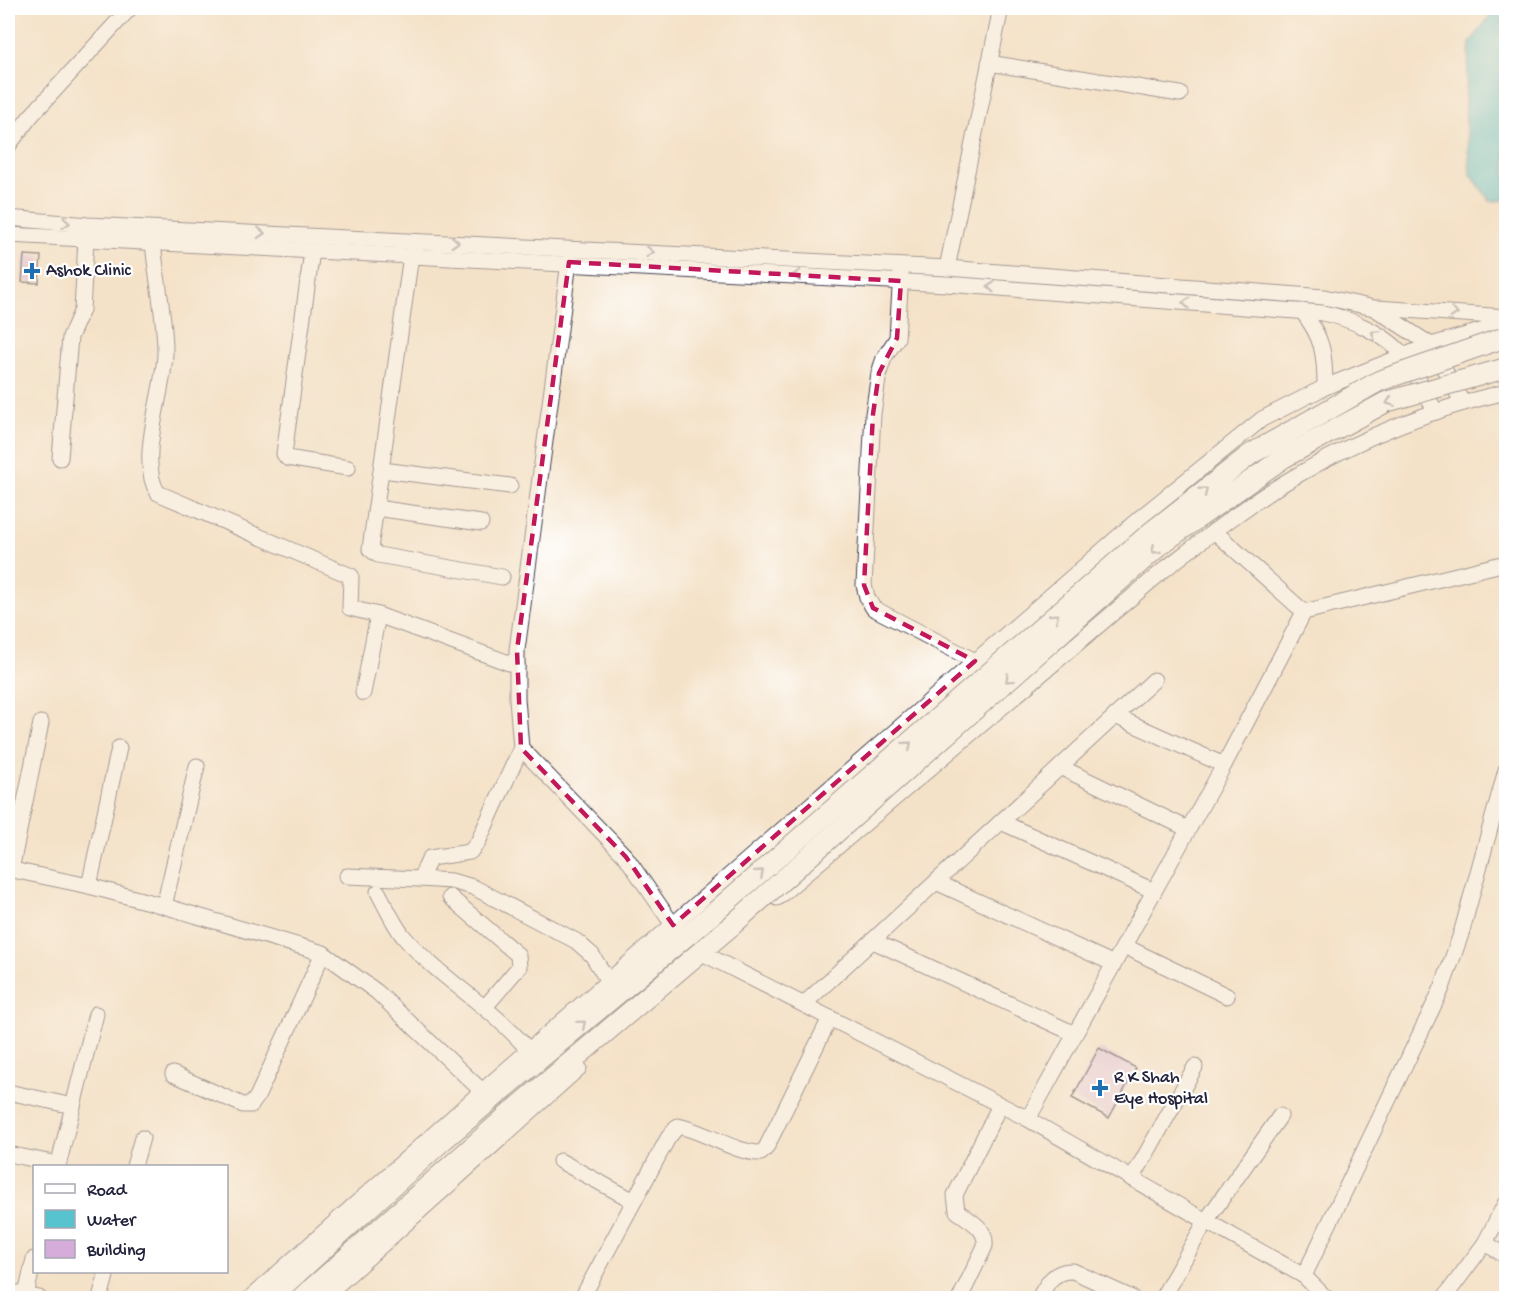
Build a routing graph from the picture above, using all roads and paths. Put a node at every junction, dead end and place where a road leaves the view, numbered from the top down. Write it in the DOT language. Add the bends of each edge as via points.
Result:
graph roads {
  1 [pos="130,8"];
  2 [pos="1001,8"];
  3 [pos="989,63"];
  4 [pos="1180,94"];
  5 [pos="8,146"];
  6 [pos="8,218"];
  7 [pos="8,234"];
  8 [pos="86,240"];
  9 [pos="153,242"];
  10 [pos="312,251"];
  11 [pos="411,255"];
  12 [pos="569,262"];
  13 [pos="902,265"];
  14 [pos="947,268"];
  15 [pos="901,281"];
  16 [pos="1374,308"];
  17 [pos="1302,311"];
  18 [pos="1506,317"];
  19 [pos="1506,324"];
  20 [pos="1506,337"];
  21 [pos="1431,345"];
  22 [pos="1405,357"];
  23 [pos="1506,368"];
  24 [pos="1325,387"];
  25 [pos="1506,392"];
  26 [pos="1462,402"];
  27 [pos="1436,412"];
  28 [pos="60,458"];
  29 [pos="348,468"];
  30 [pos="382,470"];
  31 [pos="510,486"];
  32 [pos="376,508"];
  33 [pos="481,523"];
  34 [pos="1214,531"];
  35 [pos="1506,564"];
  36 [pos="502,577"];
  37 [pos="1304,612"];
  38 [pos="378,615"];
  39 [pos="975,661"];
  40 [pos="517,666"];
  41 [pos="1154,680"];
  42 [pos="363,693"];
  43 [pos="1115,716"];
  44 [pos="41,723"];
  45 [pos="119,748"];
  46 [pos="521,748"];
  47 [pos="1224,765"];
  48 [pos="197,766"];
  49 [pos="1060,767"];
  50 [pos="1506,770"];
  51 [pos="1001,822"];
  52 [pos="1188,830"];
  53 [pos="9,869"];
  54 [pos="347,876"];
  55 [pos="420,879"];
  56 [pos="936,882"];
  57 [pos="89,886"];
  58 [pos="1154,891"];
  59 [pos="378,892"];
  60 [pos="450,897"];
  61 [pos="164,906"];
  62 [pos="673,925"];
  63 [pos="873,941"];
  64 [pos="1124,946"];
  65 [pos="323,953"];
  66 [pos="708,956"];
  67 [pos="1114,964"];
  68 [pos="608,981"];
  69 [pos="1227,996"];
  70 [pos="804,1005"];
  71 [pos="484,1007"];
  72 [pos="96,1014"];
  73 [pos="830,1018"];
  74 [pos="1075,1034"];
  75 [pos="529,1051"];
  76 [pos="1195,1067"];
  77 [pos="173,1074"];
  78 [pos="482,1091"];
  79 [pos="8,1092"];
  80 [pos="1000,1105"];
  81 [pos="73,1106"];
  82 [pos="1280,1116"];
  83 [pos="1028,1119"];
  84 [pos="142,1138"];
  85 [pos="8,1154"];
  86 [pos="560,1161"];
  87 [pos="58,1165"];
  88 [pos="135,1165"];
  89 [pos="1132,1179"];
  90 [pos="634,1201"];
  91 [pos="1506,1202"];
  92 [pos="1206,1221"];
  93 [pos="1485,1243"];
  94 [pos="1506,1256"];
  95 [pos="33,1273"];
  96 [pos="107,1273"];
  97 [pos="1304,1276"];
  98 [pos="8,1291"];
  99 [pos="32,1297"];
  100 [pos="100,1299"];
  101 [pos="250,1299"];
  102 [pos="270,1299"];
  103 [pos="301,1299"];
  104 [pos="323,1299"];
  105 [pos="582,1299"];
  106 [pos="960,1299"];
  107 [pos="1039,1299"];
  108 [pos="1132,1299"];
  109 [pos="1162,1299"];
  110 [pos="1326,1299"];
  111 [pos="1444,1299"];
  1 -- 5 [label="street"];
  2 -- 3 [label="street"];
  3 -- 4 [label="street"];
  3 -- 14 [label="street"];
  6 -- 13 [label="street, one-way"];
  7 -- 8 [label="street"];
  8 -- 9 [label="street"];
  8 -- 28 [label="street" via="82,310 70,337"];
  9 -- 10 [label="street"];
  9 -- 38 [label="street" via="165,352 150,459 151,482 158,492 346,572 352,581 350,608"];
  10 -- 11 [label="street"];
  10 -- 29 [label="street" via="284,454 287,458"];
  11 -- 12 [label="street"];
  11 -- 30 [label="street"];
  15 -- 12 [label="street, one-way"];
  12 -- 40 [label="street"];
  13 -- 14 [label="street"];
  13 -- 15 [label="street"];
  14 -- 16 [label="street" via="1324,297"];
  17 -- 15 [label="street, one-way"];
  15 -- 39 [label="street" via="897,338 879,373 873,414 864,585 873,608"];
  16 -- 18 [label="street, one-way"];
  16 -- 21 [label="street"];
  22 -- 17 [label="street, one-way" via="1352,320"];
  17 -- 24 [label="street" via="1321,340"];
  19 -- 21 [label="street"];
  102 -- 20 [label="main road, one-way, bridge" via="442,1141 716,911 1150,533 1251,454 1379,381"];
  21 -- 22 [label="street"];
  21 -- 26 [label="street"];
  22 -- 24 [label="street"];
  22 -- 27 [label="street"];
  23 -- 103 [label="main road, one-way, bridge" via="1386,402 1283,458 1161,544 731,926 507,1116"];
  24 -- 39 [label="street" via="1262,419 1141,517"];
  25 -- 26 [label="street"];
  26 -- 27 [label="street"];
  27 -- 34 [label="street" via="1403,423 1303,472"];
  30 -- 31 [label="street"];
  30 -- 32 [label="street"];
  32 -- 33 [label="street"];
  32 -- 36 [label="street" via="370,540 372,552"];
  34 -- 37 [label="street"];
  34 -- 66 [label="street"];
  35 -- 37 [label="street"];
  37 -- 47 [label="street"];
  38 -- 40 [label="street"];
  38 -- 42 [label="street"];
  39 -- 62 [label="street"];
  40 -- 46 [label="street"];
  41 -- 43 [label="street"];
  43 -- 47 [label="street"];
  43 -- 49 [label="street"];
  44 -- 53 [label="street"];
  45 -- 57 [label="street"];
  46 -- 55 [label="street" via="475,848 430,858"];
  46 -- 62 [label="street" via="626,857"];
  47 -- 52 [label="street"];
  48 -- 61 [label="street"];
  49 -- 51 [label="street"];
  49 -- 52 [label="street"];
  50 -- 97 [label="street" via="1461,934 1442,988"];
  51 -- 56 [label="street"];
  51 -- 58 [label="street"];
  52 -- 58 [label="street"];
  53 -- 57 [label="street"];
  54 -- 55 [label="street"];
  55 -- 68 [label="street" via="473,887 576,941 592,955"];
  56 -- 63 [label="street"];
  56 -- 67 [label="street"];
  57 -- 61 [label="street"];
  58 -- 64 [label="street"];
  59 -- 71 [label="street" via="394,923 415,948"];
  60 -- 71 [label="street" via="521,960"];
  61 -- 65 [label="street"];
  62 -- 68 [label="street"];
  63 -- 70 [label="street"];
  63 -- 74 [label="street"];
  64 -- 67 [label="street"];
  64 -- 69 [label="street"];
  65 -- 77 [label="street" via="251,1105"];
  65 -- 78 [label="street" via="377,992"];
  66 -- 70 [label="street"];
  66 -- 104 [label="street" via="518,1121"];
  67 -- 74 [label="street"];
  68 -- 75 [label="street"];
  70 -- 73 [label="street"];
  71 -- 75 [label="street"];
  72 -- 81 [label="street"];
  73 -- 80 [label="street"];
  73 -- 90 [label="street" via="761,1153 750,1153 678,1126"];
  74 -- 83 [label="street"];
  75 -- 78 [label="street"];
  76 -- 89 [label="street"];
  78 -- 101 [label="street"];
  79 -- 81 [label="street"];
  80 -- 83 [label="street"];
  80 -- 106 [label="street" via="955,1195 957,1211 983,1231 986,1238"];
  81 -- 87 [label="street"];
  82 -- 92 [label="street"];
  83 -- 89 [label="street"];
  84 -- 88 [label="street"];
  85 -- 87 [label="street"];
  86 -- 90 [label="street"];
  89 -- 92 [label="street"];
  90 -- 105 [label="street"];
  91 -- 93 [label="street"];
  92 -- 97 [label="street"];
  92 -- 109 [label="street"];
  93 -- 94 [label="street"];
  93 -- 111 [label="street"];
  95 -- 99 [label="street"];
  96 -- 100 [label="street"];
  97 -- 110 [label="street"];
  98 -- 99 [label="street"];
  107 -- 108 [label="street" via="1048,1281 1064,1270"];
}
